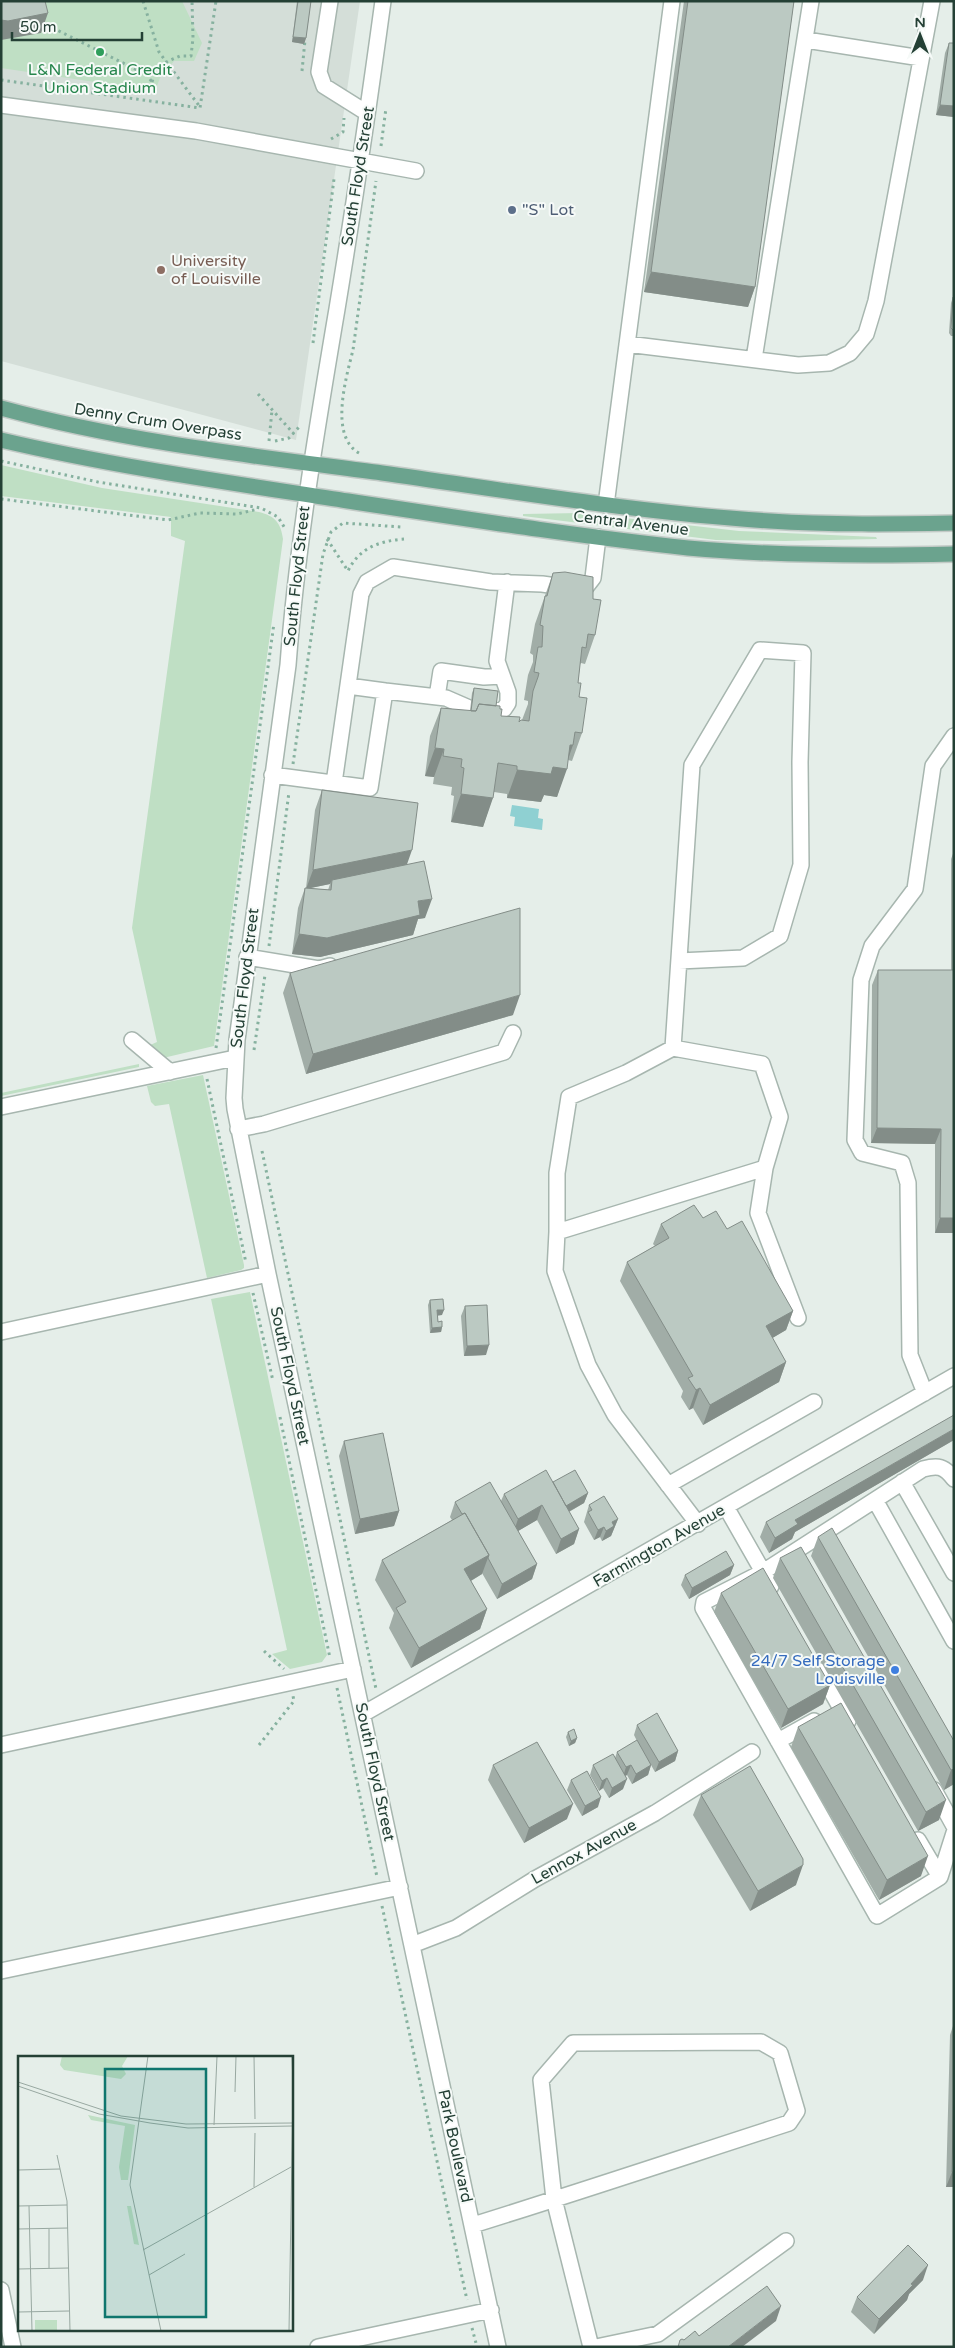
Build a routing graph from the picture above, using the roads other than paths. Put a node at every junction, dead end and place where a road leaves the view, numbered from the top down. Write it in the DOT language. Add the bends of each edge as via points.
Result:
graph roads {
  1 [pos="330,1"];
  2 [pos="383,1"];
  3 [pos="672,1"];
  4 [pos="811,1"];
  5 [pos="932,1"];
  6 [pos="806,40"];
  7 [pos="921,58"];
  8 [pos="1,105"];
  9 [pos="367,113"];
  10 [pos="361,160"];
  11 [pos="416,171"];
  12 [pos="627,344"];
  13 [pos="754,359"];
  14 [pos="1,408"];
  15 [pos="1,440"];
  16 [pos="311,463"];
  17 [pos="306,494"];
  18 [pos="606,505"];
  19 [pos="954,524"];
  20 [pos="598,537"];
  21 [pos="954,554"];
  22 [pos="507,582"];
  23 [pos="502,676"];
  24 [pos="348,686"];
  25 [pos="385,691"];
  26 [pos="437,697"];
  27 [pos="954,736"];
  28 [pos="272,775"];
  29 [pos="334,783"];
  30 [pos="247,957"];
  31 [pos="679,961"];
  32 [pos="347,963"];
  33 [pos="513,1033"];
  34 [pos="132,1040"];
  35 [pos="673,1048"];
  36 [pos="235,1058"];
  37 [pos="170,1072"];
  38 [pos="1,1107"];
  39 [pos="238,1129"];
  40 [pos="765,1168"];
  41 [pos="557,1232"];
  42 [pos="268,1274"];
  43 [pos="798,1318"];
  44 [pos="1,1332"];
  45 [pos="954,1376"];
  46 [pos="924,1393"];
  47 [pos="814,1402"];
  48 [pos="954,1479"];
  49 [pos="902,1482"];
  50 [pos="668,1485"];
  51 [pos="875,1500"];
  52 [pos="726,1507"];
  53 [pos="698,1524"];
  54 [pos="826,1531"];
  55 [pos="836,1548"];
  56 [pos="797,1550"];
  57 [pos="807,1567"];
  58 [pos="763,1572"];
  59 [pos="954,1573"];
  60 [pos="777,1597"];
  61 [pos="954,1641"];
  62 [pos="811,1656"];
  63 [pos="353,1669"];
  64 [pos="840,1706"];
  65 [pos="363,1714"];
  66 [pos="854,1730"];
  67 [pos="778,1741"];
  68 [pos="1,1745"];
  69 [pos="752,1752"];
  70 [pos="924,1774"];
  71 [pos="954,1826"];
  72 [pos="911,1828"];
  73 [pos="954,1833"];
  74 [pos="940,1877"];
  75 [pos="400,1886"];
  76 [pos="412,1945"];
  77 [pos="1,1971"];
  78 [pos="554,2199"];
  79 [pos="473,2225"];
  80 [pos="786,2241"];
  81 [pos="1,2290"];
  82 [pos="491,2310"];
  83 [pos="13,2347"];
  84 [pos="318,2347"];
  85 [pos="498,2347"];
  86 [pos="590,2347"];
  87 [pos="596,2347"];
  1 -- 9 [label="street" via="319,72 324,86"];
  2 -- 9 [label="street, South Floyd Street"];
  3 -- 12 [label="street"];
  4 -- 6 [label="street"];
  5 -- 7 [label="street"];
  6 -- 7 [label="street"];
  6 -- 13 [label="street"];
  7 -- 13 [label="street" via="876,301 866,334 850,353 829,363 798,365"];
  8 -- 10 [label="street" via="196,131"];
  9 -- 10 [label="street, South Floyd Street"];
  10 -- 11 [label="street"];
  10 -- 16 [label="street, South Floyd Street"];
  12 -- 13 [label="street"];
  12 -- 18 [label="street"];
  14 -- 16 [label="main road, Denny Crum Overpass" via="52,422 149,441"];
  15 -- 17 [label="main road" via="80,459"];
  16 -- 17 [label="street, South Floyd Street"];
  16 -- 18 [label="main road, Central Avenue"];
  17 -- 20 [label="main road, Central Avenue"];
  17 -- 28 [label="street, South Floyd Street" via="288,665"];
  18 -- 19 [label="main road, Central Avenue" via="769,521"];
  20 -- 21 [label="main road, Central Avenue" via="689,548 788,554"];
  20 -- 22 [label="street" via="593,578 586,587"];
  22 -- 23 [label="street" via="497,661"];
  22 -- 24 [label="street" via="393,567 367,582 361,594"];
  23 -- 26 [label="street" via="441,671"];
  23 -- 26 [label="street" via="508,692 508,703 504,709 469,708"];
  24 -- 25 [label="street"];
  24 -- 29 [label="street"];
  25 -- 26 [label="street"];
  25 -- 29 [label="street" via="370,788"];
  27 -- 46 [label="street" via="933,766 914,888 872,946 862,980 855,1140 862,1153 902,1163 908,1182 910,1355"];
  28 -- 29 [label="street"];
  28 -- 30 [label="street, South Floyd Street"];
  30 -- 32 [label="street" via="319,969"];
  30 -- 36 [label="street, South Floyd Street"];
  31 -- 31 [label="street" via="692,765 760,650 803,652 801,866 780,936 743,958"];
  31 -- 35 [label="street"];
  33 -- 39 [label="street" via="504,1052"];
  34 -- 37 [label="street"];
  35 -- 40 [label="street" via="762,1064 780,1117"];
  35 -- 41 [label="street" via="626,1074 569,1098 557,1173"];
  36 -- 37 [label="street"];
  36 -- 39 [label="street, South Floyd Street" via="234,1098"];
  37 -- 38 [label="street"];
  39 -- 42 [label="street, South Floyd Street"];
  40 -- 41 [label="street"];
  40 -- 43 [label="street" via="758,1213"];
  41 -- 50 [label="street" via="555,1271 588,1365 615,1415"];
  42 -- 44 [label="street"];
  42 -- 63 [label="street, South Floyd Street"];
  45 -- 46 [label="street, Farmington Avenue"];
  46 -- 52 [label="street, Farmington Avenue"];
  47 -- 50 [label="street"];
  48 -- 49 [label="street" via="938,1465 923,1469"];
  49 -- 51 [label="street"];
  49 -- 59 [label="street"];
  50 -- 53 [label="street"];
  51 -- 54 [label="street"];
  51 -- 61 [label="street"];
  52 -- 53 [label="street, Farmington Avenue"];
  52 -- 58 [label="street"];
  53 -- 65 [label="street, Farmington Avenue"];
  54 -- 55 [label="street"];
  54 -- 56 [label="street"];
  56 -- 57 [label="street"];
  56 -- 58 [label="street"];
  58 -- 60 [label="street"];
  58 -- 67 [label="street" via="704,1602 703,1608"];
  62 -- 64 [label="street"];
  63 -- 65 [label="street, South Floyd Street"];
  63 -- 68 [label="street" via="289,1678"];
  64 -- 66 [label="street"];
  64 -- 67 [label="street"];
  65 -- 75 [label="street, South Floyd Street"];
  67 -- 74 [label="street" via="877,1916"];
  69 -- 76 [label="street, Lennox Avenue" via="655,1813 456,1928"];
  70 -- 71 [label="street"];
  72 -- 74 [label="street"];
  73 -- 74 [label="street"];
  75 -- 76 [label="street, South Floyd Street"];
  75 -- 77 [label="street"];
  76 -- 79 [label="street, Park Boulevard"];
  78 -- 78 [label="street" via="789,2123 797,2111 780,2053 761,2042 573,2044 541,2080"];
  78 -- 79 [label="street"];
  78 -- 86 [label="street"];
  79 -- 82 [label="street, Park Boulevard"];
  80 -- 87 [label="street" via="658,2334"];
  81 -- 83 [label="street"];
  82 -- 84 [label="street"];
  82 -- 85 [label="street, Park Boulevard"];
}
